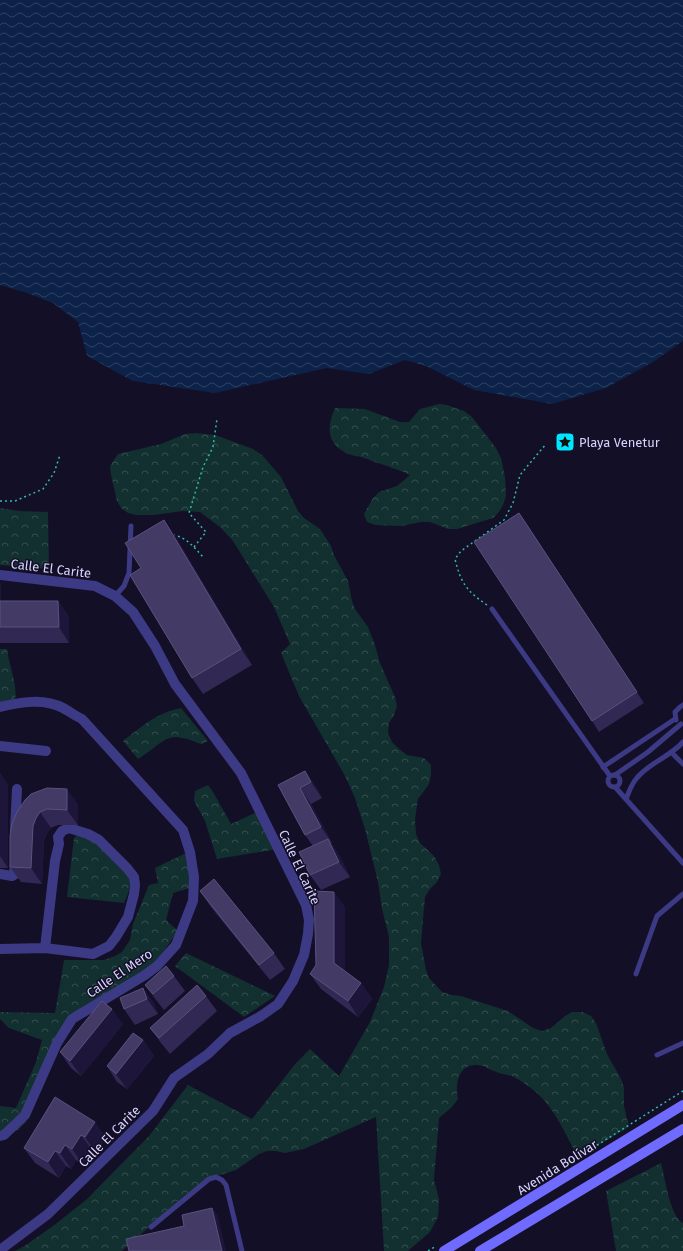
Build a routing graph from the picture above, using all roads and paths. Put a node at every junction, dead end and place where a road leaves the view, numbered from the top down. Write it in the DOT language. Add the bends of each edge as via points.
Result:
graph roads {
  1 [pos="217,419"];
  2 [pos="546,444"];
  3 [pos="60,455"];
  4 [pos="0,501"];
  5 [pos="131,526"];
  6 [pos="169,534"];
  7 [pos="194,547"];
  8 [pos="203,557"];
  9 [pos="0,575"];
  10 [pos="116,596"];
  11 [pos="492,609"];
  12 [pos="683,706"];
  13 [pos="0,707"];
  14 [pos="675,719"];
  15 [pos="682,724"];
  16 [pos="683,742"];
  17 [pos="0,746"];
  18 [pos="46,751"];
  19 [pos="672,753"];
  20 [pos="683,764"];
  21 [pos="603,767"];
  22 [pos="613,776"];
  23 [pos="616,788"];
  24 [pos="17,789"];
  25 [pos="626,799"];
  26 [pos="25,822"];
  27 [pos="14,852"];
  28 [pos="683,863"];
  29 [pos="0,874"];
  30 [pos="683,894"];
  31 [pos="0,948"];
  32 [pos="45,948"];
  33 [pos="636,974"];
  34 [pos="683,1043"];
  35 [pos="658,1055"];
  36 [pos="683,1105"];
  37 [pos="683,1129"];
  38 [pos="0,1136"];
  39 [pos="151,1227"];
  40 [pos="0,1250"];
  41 [pos="242,1251"];
  42 [pos="444,1251"];
  43 [pos="480,1251"];
  1 -- 7 [label="path" via="213,447 203,467 189,513 206,532"];
  2 -- 11 [label="path" via="520,475 513,503 504,520 461,551 455,559 459,576 471,593"];
  3 -- 4 [label="path" via="54,474 43,489 15,501"];
  5 -- 10 [label="lane" via="128,572 124,586"];
  6 -- 7 [label="path" via="180,536"];
  7 -- 8 [label="path"];
  9 -- 10 [label="street, Calle El Carite" via="96,586"];
  10 -- 40 [label="street, Calle El Carite" via="133,612 175,684 241,773 306,905 309,920 307,941 300,967 278,1004 230,1033 208,1054 174,1078 153,1111 48,1214"];
  11 -- 21 [label="lane"];
  12 -- 14 [label="lane" via="675,712"];
  13 -- 38 [label="street, Calle El Mero" via="31,702 48,703 62,707 82,720 183,830 194,877 193,901 176,945 145,975 72,1019 57,1043 24,1115"];
  14 -- 15 [label="lane"];
  14 -- 21 [label="lane"];
  15 -- 22 [label="lane"];
  16 -- 19 [label="lane"];
  17 -- 18 [label="street"];
  19 -- 20 [label="lane"];
  19 -- 25 [label="lane" via="634,780"];
  21 -- 22 [label="lane"];
  22 -- 23 [label="lane" via="620,779 620,784"];
  22 -- 23 [label="lane" via="607,781"];
  23 -- 25 [label="lane"];
  24 -- 26 [label="street" via="16,839"];
  25 -- 28 [label="lane"];
  27 -- 29 [label="street" via="14,875"];
  30 -- 33 [label="lane" via="657,916"];
  31 -- 32 [label="street"];
  32 -- 32 [label="street" via="58,837 68,828 98,840 127,868 134,877 134,894 128,917 109,946 93,954"];
  34 -- 35 [label="lane"];
  36 -- 42 [label="street, Avenida Bolívar"];
  37 -- 43 [label="street"];
  39 -- 41 [label="lane" via="209,1179 216,1177 226,1185"];
}
